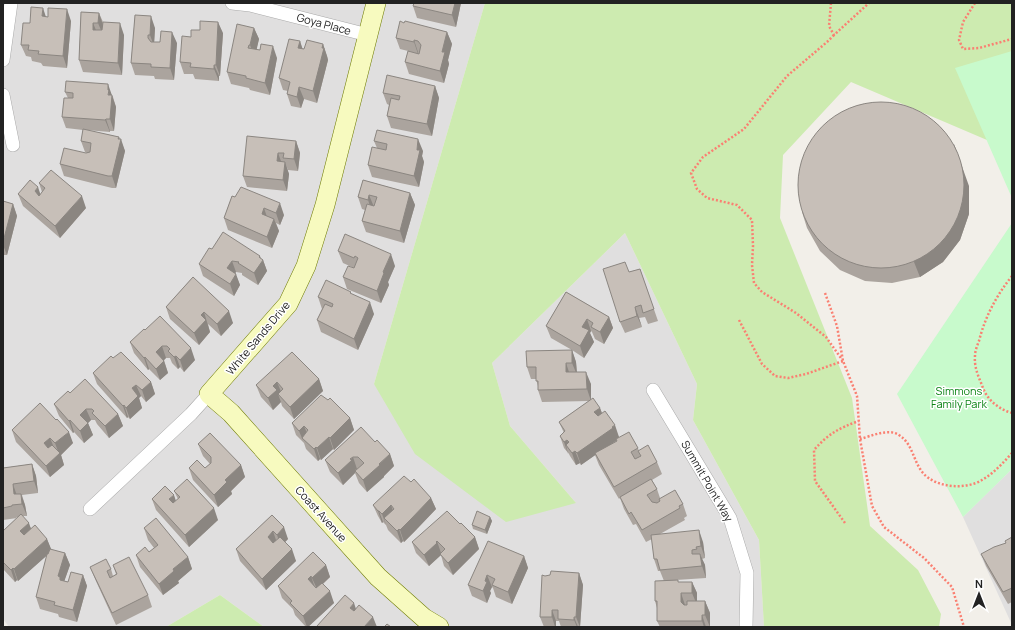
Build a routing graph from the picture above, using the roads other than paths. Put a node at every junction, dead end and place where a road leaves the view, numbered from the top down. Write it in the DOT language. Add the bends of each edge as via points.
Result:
graph roads {
  1 [pos="11,3"];
  2 [pos="232,3"];
  3 [pos="376,3"];
  4 [pos="368,35"];
  5 [pos="3,60"];
  6 [pos="3,95"];
  7 [pos="13,145"];
  8 [pos="653,390"];
  9 [pos="209,394"];
  10 [pos="90,509"];
  11 [pos="439,627"];
  12 [pos="746,627"];
  1 -- 5 [label="street"];
  2 -- 4 [label="street, Goya Place" via="250,4"];
  3 -- 4 [label="street, White Sands Drive"];
  4 -- 9 [label="street, White Sands Drive" via="325,205 306,266 288,304"];
  6 -- 7 [label="street"];
  8 -- 12 [label="street, Summit Point Way" via="730,518 747,573"];
  9 -- 10 [label="street, White Sands Drive"];
  9 -- 11 [label="street, Coast Avenue" via="231,413 378,578 424,618"];
}
